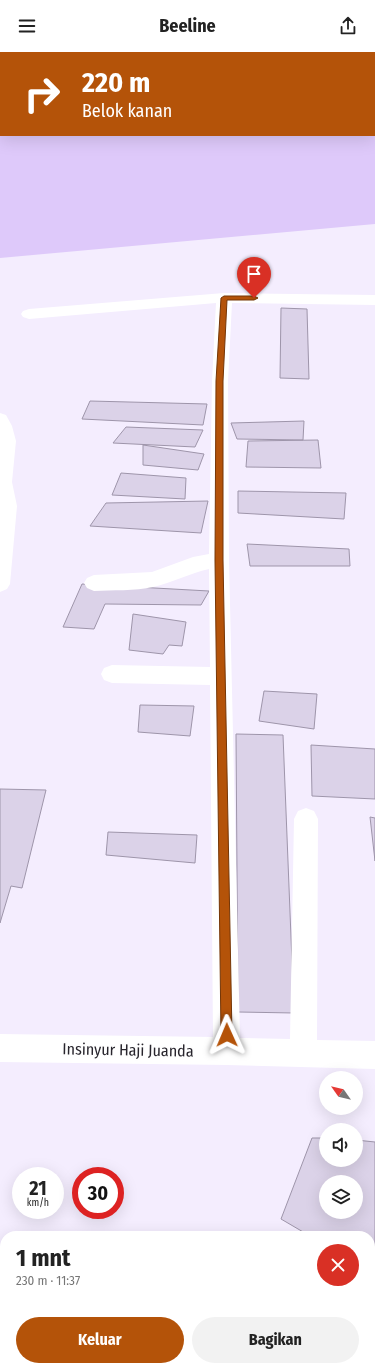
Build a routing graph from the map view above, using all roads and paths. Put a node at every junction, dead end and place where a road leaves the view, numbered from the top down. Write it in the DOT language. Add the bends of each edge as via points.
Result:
graph roads {
  1 [pos="224,298"];
  2 [pos="375,300"];
  3 [pos="28,314"];
  4 [pos="0,418"];
  5 [pos="2,481"];
  6 [pos="219,560"];
  7 [pos="94,583"];
  8 [pos="0,584"];
  9 [pos="112,674"];
  10 [pos="221,676"];
  11 [pos="306,819"];
  12 [pos="0,1048"];
  13 [pos="227,1051"];
  14 [pos="303,1053"];
  15 [pos="375,1055"];
  1 -- 2 [label="street"];
  1 -- 3 [label="street"];
  1 -- 6 [label="street" via="220,381"];
  4 -- 5 [label="street" via="6,435"];
  5 -- 8 [label="street" via="8,506"];
  6 -- 7 [label="street" via="193,565 152,580"];
  6 -- 10 [label="street"];
  9 -- 10 [label="street"];
  10 -- 13 [label="street"];
  11 -- 14 [label="street"];
  12 -- 13 [label="street, Insinyur Haji Juanda"];
  13 -- 14 [label="street, Insinyur Haji Juanda"];
  14 -- 15 [label="street, Insinyur Haji Juanda"];
}
